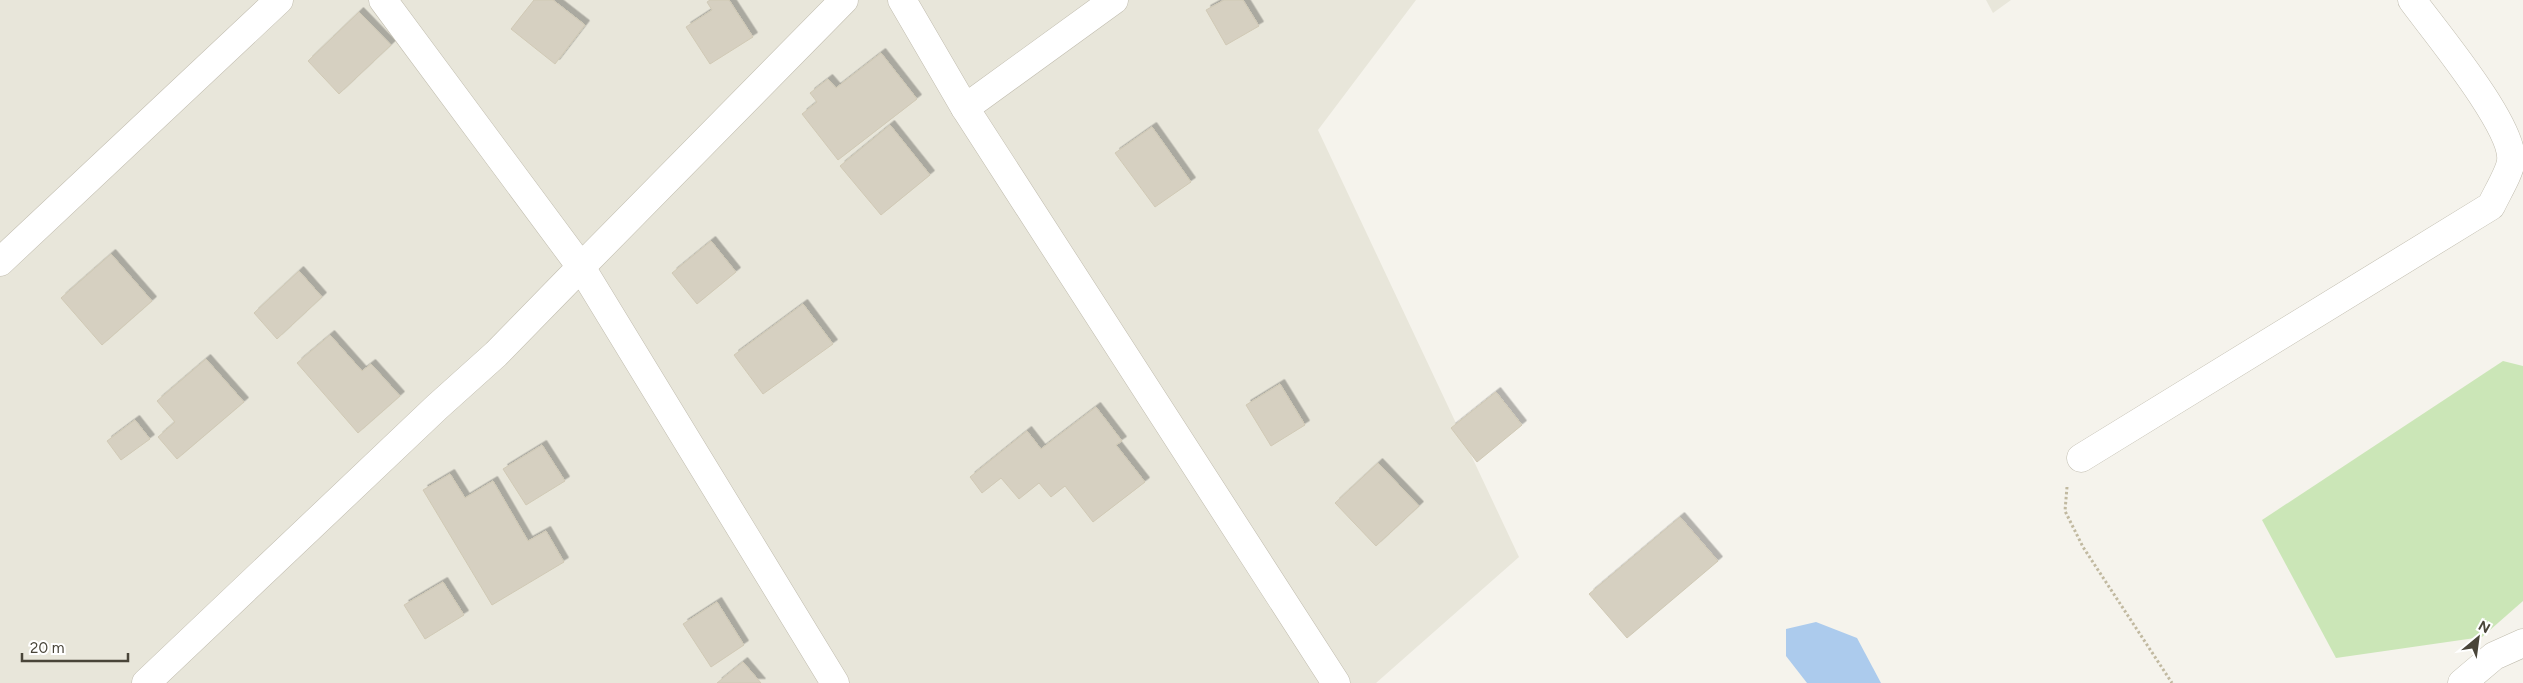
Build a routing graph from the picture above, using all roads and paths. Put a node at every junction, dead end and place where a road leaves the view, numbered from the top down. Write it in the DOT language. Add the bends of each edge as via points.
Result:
graph roads {
  1 [pos="279,0"];
  2 [pos="383,0"];
  3 [pos="844,0"];
  4 [pos="902,0"];
  5 [pos="1114,0"];
  6 [pos="2412,0"];
  7 [pos="965,108"];
  8 [pos="0,262"];
  9 [pos="581,267"];
  10 [pos="2081,458"];
  11 [pos="2523,643"];
  12 [pos="146,683"];
  13 [pos="835,683"];
  14 [pos="1336,683"];
  15 [pos="2172,683"];
  16 [pos="2462,683"];
  1 -- 8 [label="street"];
  2 -- 9 [label="street"];
  3 -- 9 [label="street"];
  4 -- 7 [label="street"];
  5 -- 7 [label="street"];
  6 -- 10 [label="street" via="2490,106 2504,131 2511,161 2491,206"];
  7 -- 14 [label="street"];
  9 -- 12 [label="street" via="496,354"];
  9 -- 13 [label="street"];
  10 -- 15 [label="path" via="2068,481 2065,512 2083,548"];
  11 -- 16 [label="street" via="2494,656"];
}
